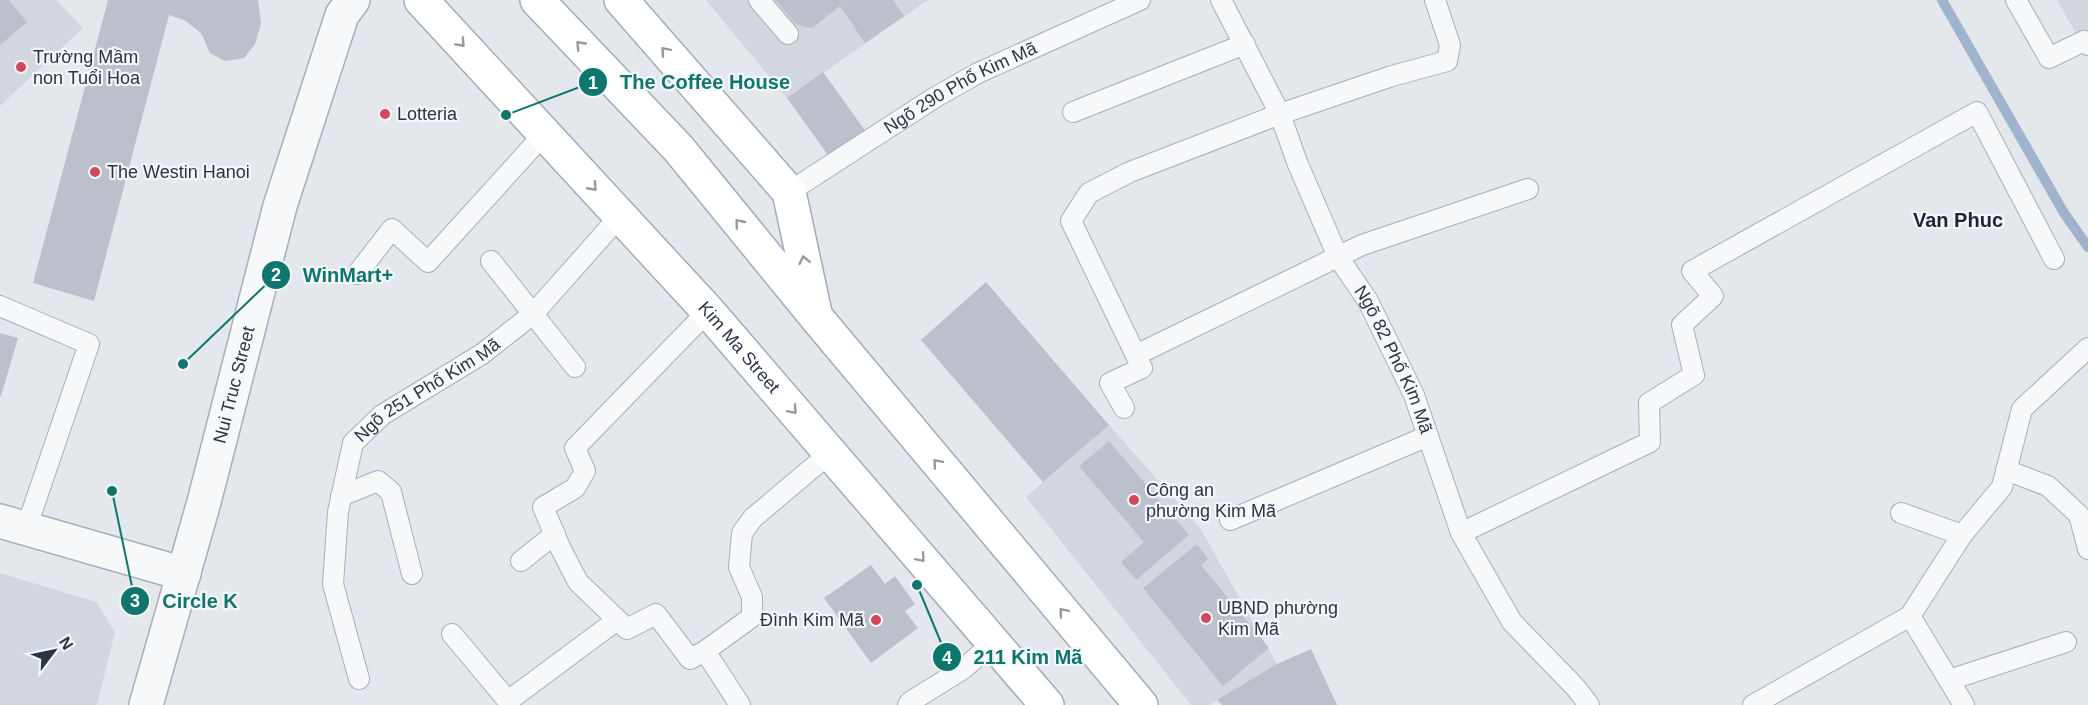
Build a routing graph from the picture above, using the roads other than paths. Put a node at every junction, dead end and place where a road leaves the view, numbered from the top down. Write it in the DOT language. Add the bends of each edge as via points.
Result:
graph roads {
  1 [pos="353,0"];
  2 [pos="422,0"];
  3 [pos="537,0"];
  4 [pos="621,0"];
  5 [pos="759,0"];
  6 [pos="1221,0"];
  7 [pos="1435,0"];
  8 [pos="2016,0"];
  9 [pos="1130,2"];
  10 [pos="788,34"];
  11 [pos="1245,44"];
  12 [pos="2088,45"];
  13 [pos="1074,112"];
  14 [pos="1280,114"];
  15 [pos="544,134"];
  16 [pos="1528,189"];
  17 [pos="789,192"];
  18 [pos="620,216"];
  19 [pos="1338,257"];
  20 [pos="2055,259"];
  21 [pos="491,261"];
  22 [pos="357,274"];
  23 [pos="0,306"];
  24 [pos="708,311"];
  25 [pos="533,314"];
  26 [pos="816,317"];
  27 [pos="2088,348"];
  28 [pos="1136,355"];
  29 [pos="575,367"];
  30 [pos="1124,408"];
  31 [pos="1428,436"];
  32 [pos="830,453"];
  33 [pos="2006,470"];
  34 [pos="341,496"];
  35 [pos="1901,513"];
  36 [pos="1230,520"];
  37 [pos="13,525"];
  38 [pos="1461,533"];
  39 [pos="555,534"];
  40 [pos="1962,535"];
  41 [pos="2088,549"];
  42 [pos="521,561"];
  43 [pos="184,574"];
  44 [pos="412,574"];
  45 [pos="1910,616"];
  46 [pos="617,620"];
  47 [pos="452,634"];
  48 [pos="2066,642"];
  49 [pos="993,643"];
  50 [pos="705,651"];
  51 [pos="359,679"];
  52 [pos="1949,680"];
  53 [pos="146,705"];
  54 [pos="740,705"];
  55 [pos="908,705"];
  56 [pos="1047,705"];
  57 [pos="1141,705"];
  58 [pos="1589,705"];
  59 [pos="1753,705"];
  60 [pos="1964,705"];
  1 -- 43 [label="street, Nui Truc Street" via="342,15 280,206"];
  2 -- 15 [label="main road, Kim Ma Street, one-way"];
  26 -- 3 [label="main road, one-way" via="678,148"];
  17 -- 4 [label="main road, one-way"];
  5 -- 10 [label="lane"];
  6 -- 11 [label="lane, Ngõ 82 Phố Kim Mã"];
  7 -- 14 [label="lane" via="1450,45 1447,61"];
  8 -- 12 [label="lane" via="2049,58 2084,41"];
  9 -- 17 [label="lane, Ngõ 290 Phố Kim Mã" via="978,73"];
  11 -- 13 [label="lane"];
  11 -- 14 [label="lane, Ngõ 82 Phố Kim Mã"];
  14 -- 19 [label="lane, Ngõ 82 Phố Kim Mã"];
  14 -- 28 [label="lane" via="1130,172 1089,193 1071,221"];
  15 -- 18 [label="main road, Kim Ma Street, one-way"];
  15 -- 22 [label="lane" via="428,262 392,229"];
  16 -- 19 [label="lane" via="1362,245"];
  26 -- 17 [label="main road, one-way"];
  18 -- 24 [label="main road, Kim Ma Street"];
  18 -- 25 [label="lane, Ngõ 251 Phố Kim Mã"];
  19 -- 28 [label="lane"];
  19 -- 31 [label="lane, Ngõ 82 Phố Kim Mã" via="1368,301 1414,395"];
  20 -- 38 [label="lane" via="1977,112 1692,271 1713,296 1682,325 1694,375 1649,403 1650,442"];
  21 -- 25 [label="lane"];
  23 -- 37 [label="lane" via="89,344"];
  24 -- 32 [label="main road, Kim Ma Street, one-way"];
  24 -- 39 [label="lane" via="575,448 585,471 575,488 543,507"];
  25 -- 29 [label="lane"];
  25 -- 34 [label="lane, Ngõ 251 Phố Kim Mã" via="482,354 382,416 360,436 353,443"];
  57 -- 26 [label="main road, one-way"];
  27 -- 33 [label="lane" via="2022,410"];
  28 -- 30 [label="lane" via="1143,368 1110,383"];
  31 -- 36 [label="lane"];
  31 -- 38 [label="lane, Ngõ 82 Phố Kim Mã"];
  32 -- 49 [label="main road, Kim Ma Street, one-way"];
  32 -- 50 [label="lane" via="753,518 742,533 739,567 752,597 752,617"];
  33 -- 40 [label="lane" via="2002,487"];
  33 -- 41 [label="lane" via="2048,486 2079,515"];
  34 -- 44 [label="lane" via="378,481 391,492"];
  34 -- 51 [label="lane, Ngõ 251 Phố Kim Mã" via="333,584"];
  35 -- 40 [label="lane"];
  37 -- 43 [label="street"];
  38 -- 58 [label="lane, Ngõ 82 Phố Kim Mã" via="1512,622"];
  39 -- 42 [label="lane"];
  39 -- 46 [label="lane" via="578,582"];
  40 -- 45 [label="lane"];
  43 -- 53 [label="street, Nui Truc Street"];
  45 -- 52 [label="lane"];
  45 -- 59 [label="lane"];
  46 -- 47 [label="lane" via="508,701"];
  46 -- 50 [label="lane" via="627,629 656,614 690,659"];
  48 -- 52 [label="lane"];
  49 -- 55 [label="lane" via="963,669"];
  49 -- 56 [label="main road, Kim Ma Street"];
  50 -- 54 [label="lane"];
  52 -- 60 [label="lane"];
}
